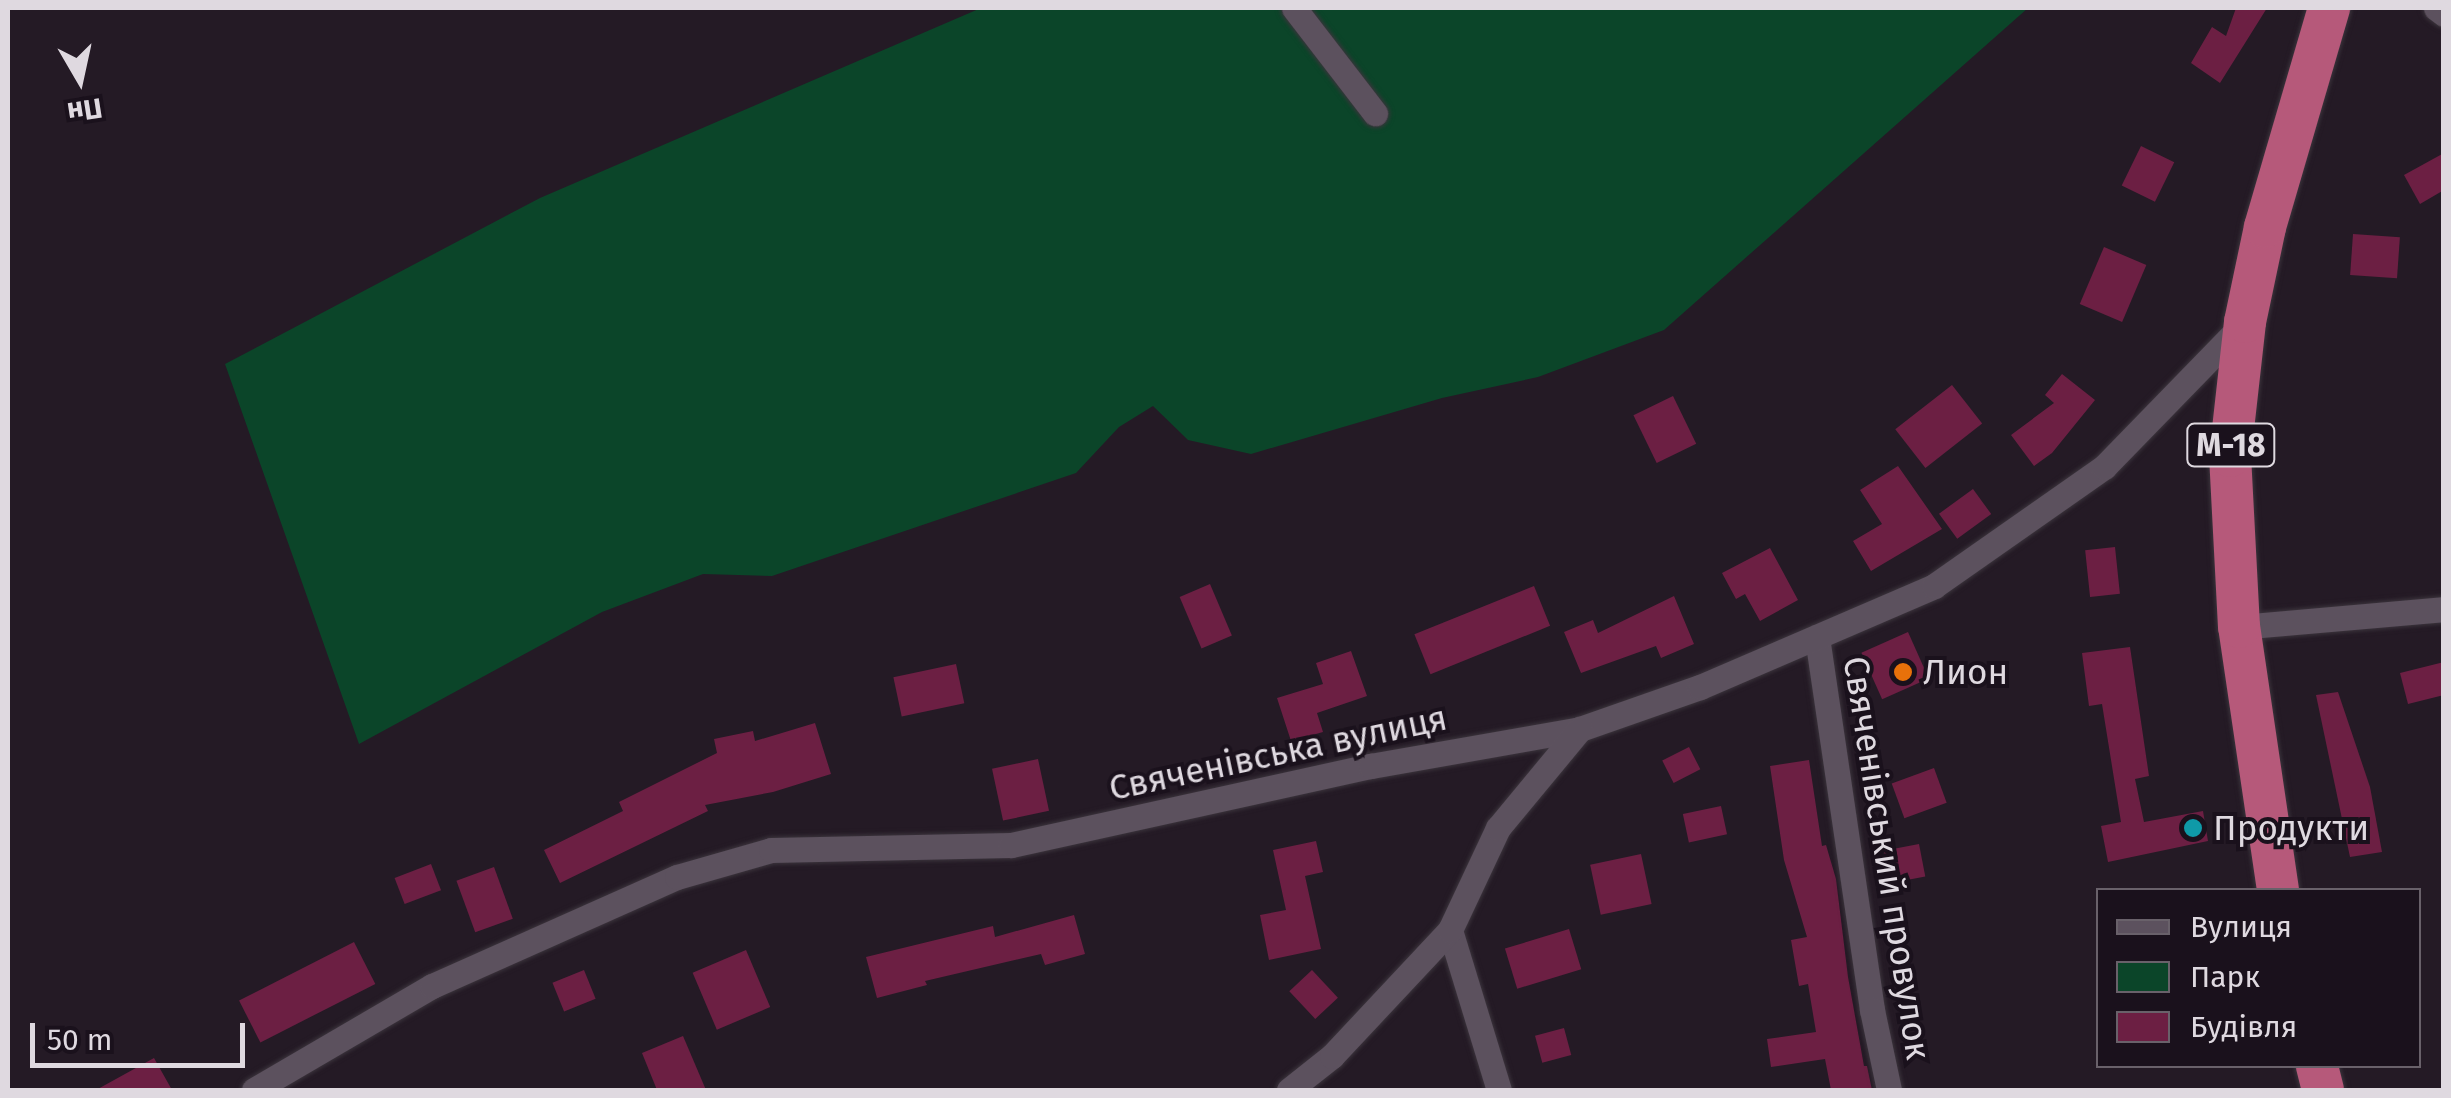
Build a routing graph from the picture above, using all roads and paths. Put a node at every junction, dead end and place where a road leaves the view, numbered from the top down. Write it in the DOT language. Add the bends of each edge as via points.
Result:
graph roads {
  1 [pos="1294,8"];
  2 [pos="2330,8"];
  3 [pos="2436,8"];
  4 [pos="2444,14"];
  5 [pos="1376,113"];
  6 [pos="2245,322"];
  7 [pos="2444,609"];
  8 [pos="2239,627"];
  9 [pos="1816,637"];
  10 [pos="1580,729"];
  11 [pos="2278,888"];
  12 [pos="1450,930"];
  13 [pos="254,1090"];
  14 [pos="1289,1090"];
  15 [pos="1499,1090"];
  16 [pos="1889,1090"];
  1 -- 5 [label="street"];
  2 -- 6 [label="highway, М-18" via="2290,133"];
  3 -- 4 [label="street"];
  6 -- 8 [label="highway, М-18" via="2230,456"];
  6 -- 9 [label="street, Свяченівська вулиця" via="2104,466 1934,586"];
  7 -- 8 [label="street"];
  8 -- 11 [label="highway, М-18"];
  9 -- 10 [label="street, Свяченівська вулиця"];
  9 -- 16 [label="street, Свяченівський провулок"];
  10 -- 12 [label="street" via="1498,828"];
  10 -- 13 [label="street, Свяченівська вулиця" via="1371,766 1011,846 771,850 677,876 432,986"];
  12 -- 14 [label="street" via="1332,1056"];
  12 -- 15 [label="street"];
}
